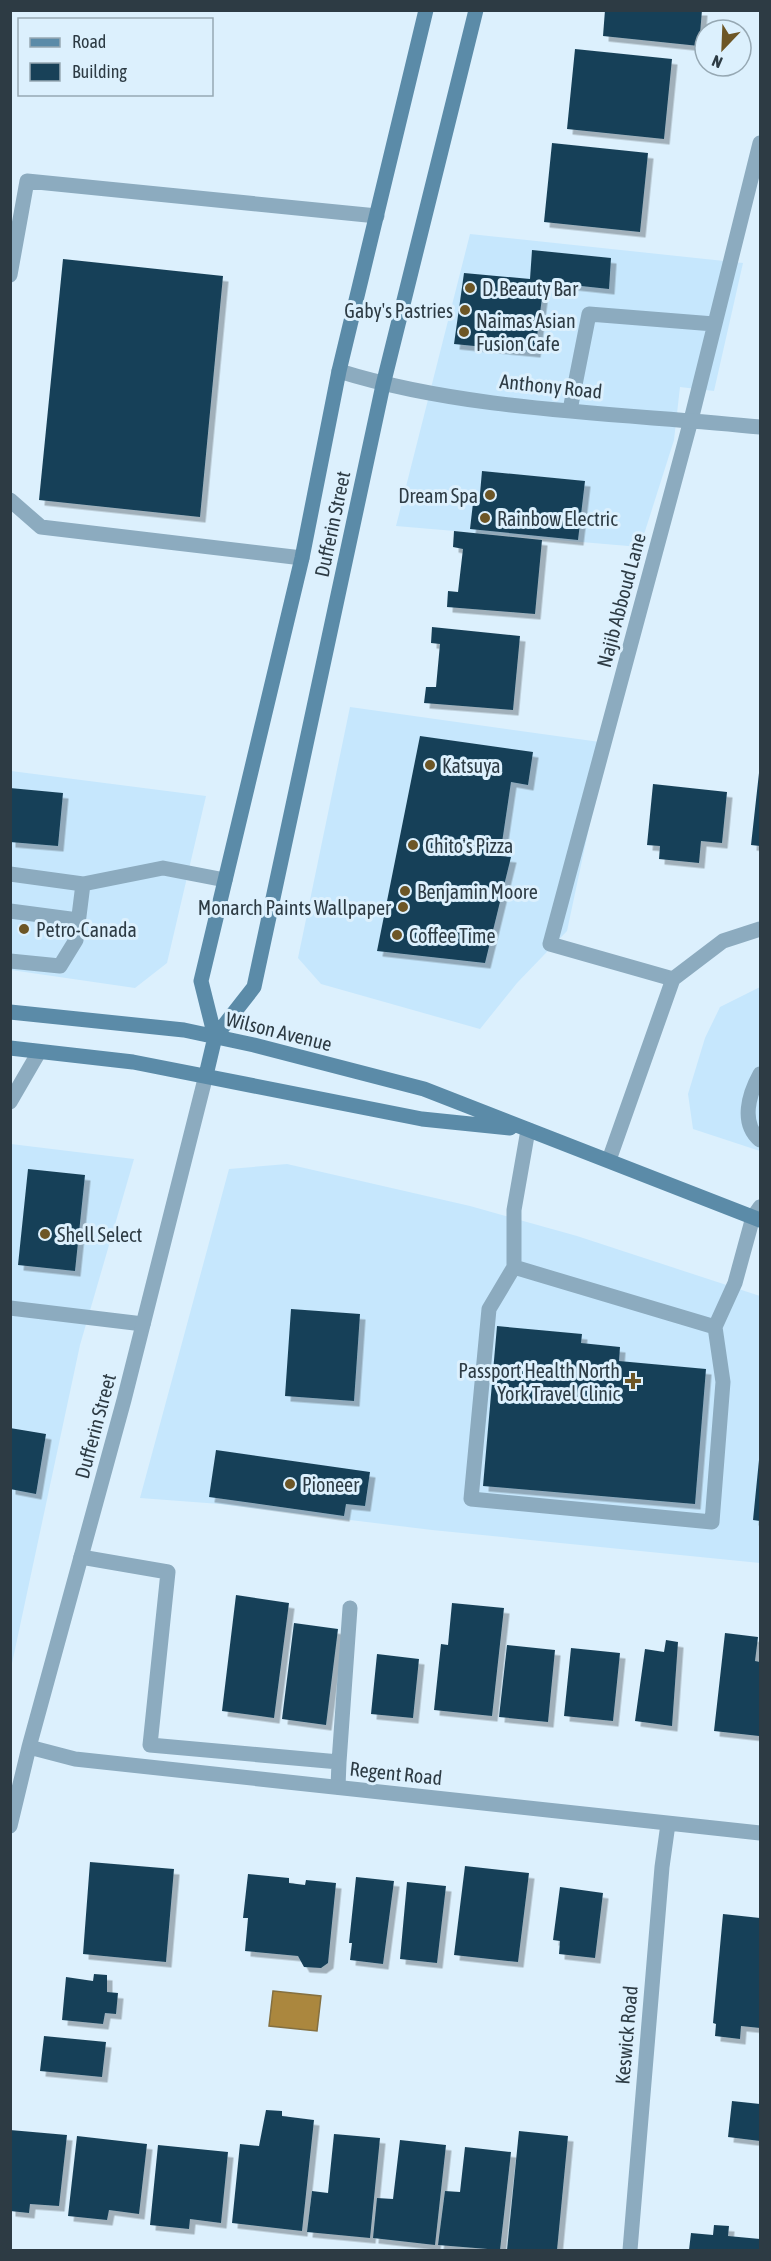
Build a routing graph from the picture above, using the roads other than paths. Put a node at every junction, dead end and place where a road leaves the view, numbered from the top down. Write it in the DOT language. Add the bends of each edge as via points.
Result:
graph roads {
  1 [pos="426,10"];
  2 [pos="476,10"];
  3 [pos="760,143"];
  4 [pos="377,216"];
  5 [pos="11,265"];
  6 [pos="714,324"];
  7 [pos="339,371"];
  8 [pos="382,385"];
  9 [pos="570,410"];
  10 [pos="691,420"];
  11 [pos="760,427"];
  12 [pos="10,500"];
  13 [pos="302,558"];
  14 [pos="10,874"];
  15 [pos="225,880"];
  16 [pos="83,884"];
  17 [pos="10,911"];
  18 [pos="78,920"];
  19 [pos="760,929"];
  20 [pos="10,961"];
  21 [pos="673,979"];
  22 [pos="10,1012"];
  23 [pos="215,1037"];
  24 [pos="10,1048"];
  25 [pos="39,1052"];
  26 [pos="760,1074"];
  27 [pos="206,1075"];
  28 [pos="10,1102"];
  29 [pos="528,1130"];
  30 [pos="760,1140"];
  31 [pos="609,1160"];
  32 [pos="758,1215"];
  33 [pos="514,1267"];
  34 [pos="10,1308"];
  35 [pos="143,1324"];
  36 [pos="715,1327"];
  37 [pos="81,1557"];
  38 [pos="350,1608"];
  39 [pos="29,1747"];
  40 [pos="210,1750"];
  41 [pos="339,1762"];
  42 [pos="208,1774"];
  43 [pos="338,1787"];
  44 [pos="668,1824"];
  45 [pos="10,1826"];
  46 [pos="760,1833"];
  47 [pos="630,2250"];
  1 -- 4 [label="main road, Dufferin Street"];
  2 -- 8 [label="main road, Dufferin Street"];
  3 -- 6 [label="street, Najib Abboud Lane"];
  4 -- 5 [label="street" via="27,182"];
  4 -- 7 [label="main road, Dufferin Street"];
  6 -- 9 [label="street" via="589,314"];
  6 -- 10 [label="street, Najib Abboud Lane"];
  7 -- 8 [label="street, Anthony Road"];
  7 -- 13 [label="main road, Dufferin Street"];
  8 -- 9 [label="street, Anthony Road"];
  8 -- 23 [label="main road, Dufferin Street" via="254,987"];
  9 -- 10 [label="street, Anthony Road"];
  10 -- 11 [label="street, Anthony Road"];
  10 -- 21 [label="street, Najib Abboud Lane" via="550,944"];
  12 -- 13 [label="street" via="41,527"];
  13 -- 15 [label="main road, Dufferin Street"];
  14 -- 16 [label="street"];
  15 -- 16 [label="street" via="163,868"];
  15 -- 23 [label="main road, Dufferin Street" via="201,981"];
  16 -- 18 [label="street"];
  17 -- 18 [label="street"];
  18 -- 20 [label="street" via="76,940 60,966"];
  19 -- 21 [label="street" via="723,941"];
  21 -- 31 [label="street"];
  22 -- 23 [label="main road, Wilson Avenue" via="184,1030"];
  23 -- 27 [label="main road, Dufferin Street"];
  23 -- 29 [label="main road, Wilson Avenue" via="424,1089"];
  24 -- 25 [label="main road, Wilson Avenue"];
  25 -- 27 [label="main road, Wilson Avenue"];
  25 -- 28 [label="street"];
  26 -- 30 [label="street" via="750,1092 748,1120"];
  27 -- 29 [label="main road, Wilson Avenue" via="422,1119"];
  27 -- 35 [label="street, Dufferin Street"];
  29 -- 31 [label="main road, Wilson Avenue"];
  29 -- 33 [label="street" via="514,1210"];
  31 -- 32 [label="main road, Wilson Avenue"];
  32 -- 36 [label="street"];
  33 -- 36 [label="street"];
  33 -- 36 [label="street" via="489,1309 471,1499 712,1522 723,1382"];
  34 -- 35 [label="street"];
  35 -- 37 [label="street, Dufferin Street"];
  37 -- 39 [label="street, Dufferin Street"];
  37 -- 40 [label="street" via="168,1572 150,1745"];
  38 -- 41 [label="street"];
  39 -- 42 [label="street, Regent Road" via="75,1759"];
  39 -- 45 [label="street, Dufferin Street"];
  40 -- 41 [label="street"];
  40 -- 42 [label="street"];
  41 -- 43 [label="street"];
  42 -- 43 [label="street, Regent Road"];
  43 -- 44 [label="street, Regent Road"];
  44 -- 46 [label="street, Regent Road"];
  44 -- 47 [label="street, Keswick Road"];
}
